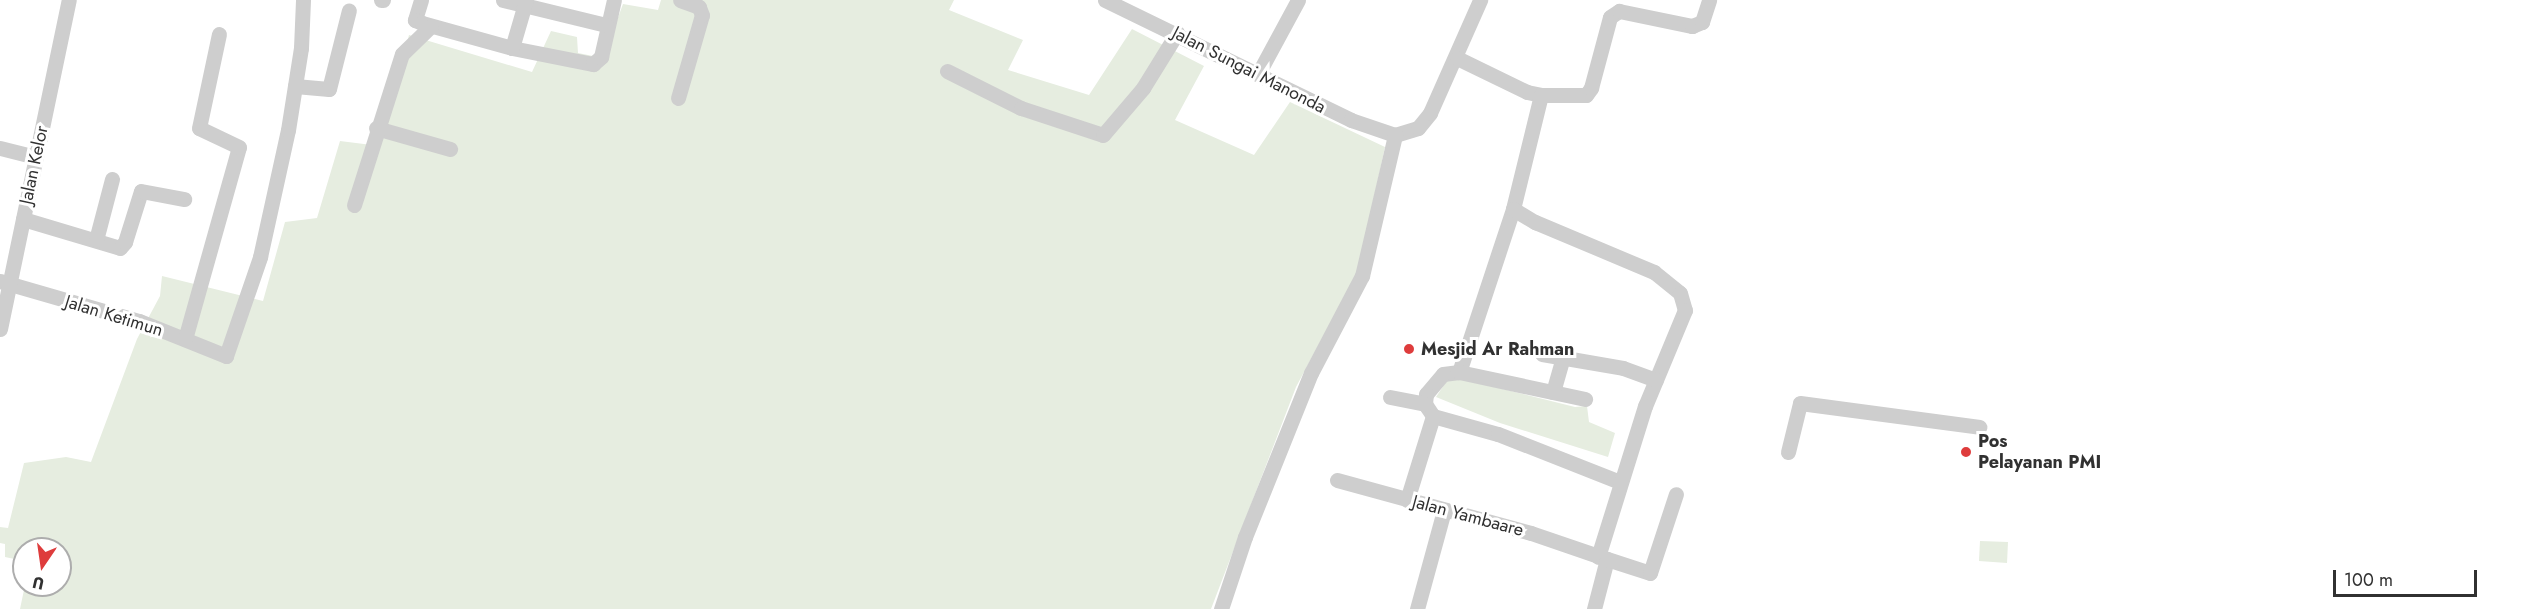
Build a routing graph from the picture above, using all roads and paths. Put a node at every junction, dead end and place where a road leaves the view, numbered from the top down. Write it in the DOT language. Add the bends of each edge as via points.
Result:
graph roads {
  1 [pos="69,0"];
  2 [pos="303,0"];
  3 [pos="421,0"];
  4 [pos="503,0"];
  5 [pos="614,0"];
  6 [pos="680,0"];
  7 [pos="1105,0"];
  8 [pos="1298,0"];
  9 [pos="1480,0"];
  10 [pos="1709,0"];
  11 [pos="525,3"];
  12 [pos="349,10"];
  13 [pos="606,25"];
  14 [pos="431,26"];
  15 [pos="1177,33"];
  16 [pos="219,34"];
  17 [pos="512,48"];
  18 [pos="1457,58"];
  19 [pos="947,71"];
  20 [pos="1258,74"];
  21 [pos="295,86"];
  22 [pos="1541,95"];
  23 [pos="678,98"];
  24 [pos="376,128"];
  25 [pos="1395,135"];
  26 [pos="0,148"];
  27 [pos="450,149"];
  28 [pos="36,157"];
  29 [pos="112,179"];
  30 [pos="184,199"];
  31 [pos="354,205"];
  32 [pos="1513,209"];
  33 [pos="23,219"];
  34 [pos="96,240"];
  35 [pos="5,283"];
  36 [pos="0,329"];
  37 [pos="185,339"];
  38 [pos="1542,354"];
  39 [pos="1562,360"];
  40 [pos="1459,372"];
  41 [pos="1656,380"];
  42 [pos="1552,392"];
  43 [pos="1390,397"];
  44 [pos="1585,399"];
  45 [pos="1429,410"];
  46 [pos="1979,427"];
  47 [pos="1788,452"];
  48 [pos="1337,480"];
  49 [pos="1620,482"];
  50 [pos="1676,494"];
  51 [pos="1407,500"];
  52 [pos="1444,510"];
  53 [pos="1603,558"];
  54 [pos="1221,609"];
  55 [pos="1417,609"];
  56 [pos="1594,609"];
  1 -- 28 [label="street, Jalan Kelor"];
  2 -- 21 [label="street"];
  3 -- 14 [label="street" via="415,20"];
  4 -- 11 [label="street"];
  5 -- 13 [label="street"];
  6 -- 23 [label="street" via="699,7 702,15"];
  7 -- 15 [label="street, Jalan Sungai Manonda"];
  8 -- 20 [label="street"];
  9 -- 18 [label="street"];
  10 -- 22 [label="street" via="1702,22 1692,26 1618,11 1610,17 1586,95"];
  11 -- 13 [label="street"];
  11 -- 17 [label="street"];
  12 -- 21 [label="street" via="329,90"];
  13 -- 17 [label="street" via="601,57 593,64"];
  14 -- 17 [label="street"];
  14 -- 24 [label="street" via="402,54"];
  15 -- 19 [label="street" via="1143,88 1102,135 1021,108"];
  15 -- 20 [label="street, Jalan Sungai Manonda"];
  16 -- 37 [label="street" via="199,128 239,147"];
  18 -- 22 [label="street"];
  18 -- 25 [label="street" via="1430,113 1418,128"];
  20 -- 25 [label="street, Jalan Sungai Manonda" via="1350,120"];
  21 -- 37 [label="street, Jalan Ketimun" via="261,257 226,356"];
  22 -- 32 [label="street"];
  24 -- 27 [label="street"];
  24 -- 31 [label="street"];
  25 -- 54 [label="street" via="1362,276 1311,373 1245,537"];
  26 -- 28 [label="street"];
  28 -- 33 [label="street, Jalan Kelor"];
  29 -- 34 [label="street"];
  30 -- 34 [label="street" via="141,190 123,246"];
  32 -- 40 [label="street"];
  32 -- 41 [label="street" via="1654,272 1680,293 1685,310"];
  33 -- 34 [label="street"];
  33 -- 35 [label="street, Jalan Kelor"];
  35 -- 36 [label="street, Jalan Kelor"];
  35 -- 37 [label="street, Jalan Ketimun" via="139,321"];
  38 -- 39 [label="street"];
  39 -- 41 [label="street" via="1623,368"];
  39 -- 42 [label="street"];
  40 -- 42 [label="street"];
  40 -- 45 [label="street" via="1443,374 1426,394"];
  41 -- 49 [label="street"];
  42 -- 44 [label="street"];
  43 -- 45 [label="street"];
  45 -- 49 [label="street"];
  45 -- 51 [label="street"];
  46 -- 47 [label="street" via="1800,403"];
  48 -- 51 [label="street, Jalan Yambaare"];
  49 -- 53 [label="street"];
  50 -- 53 [label="street, Jalan Yambaare" via="1650,573"];
  51 -- 52 [label="street, Jalan Yambaare"];
  52 -- 53 [label="street, Jalan Yambaare"];
  52 -- 55 [label="street"];
  53 -- 56 [label="street"];
}
